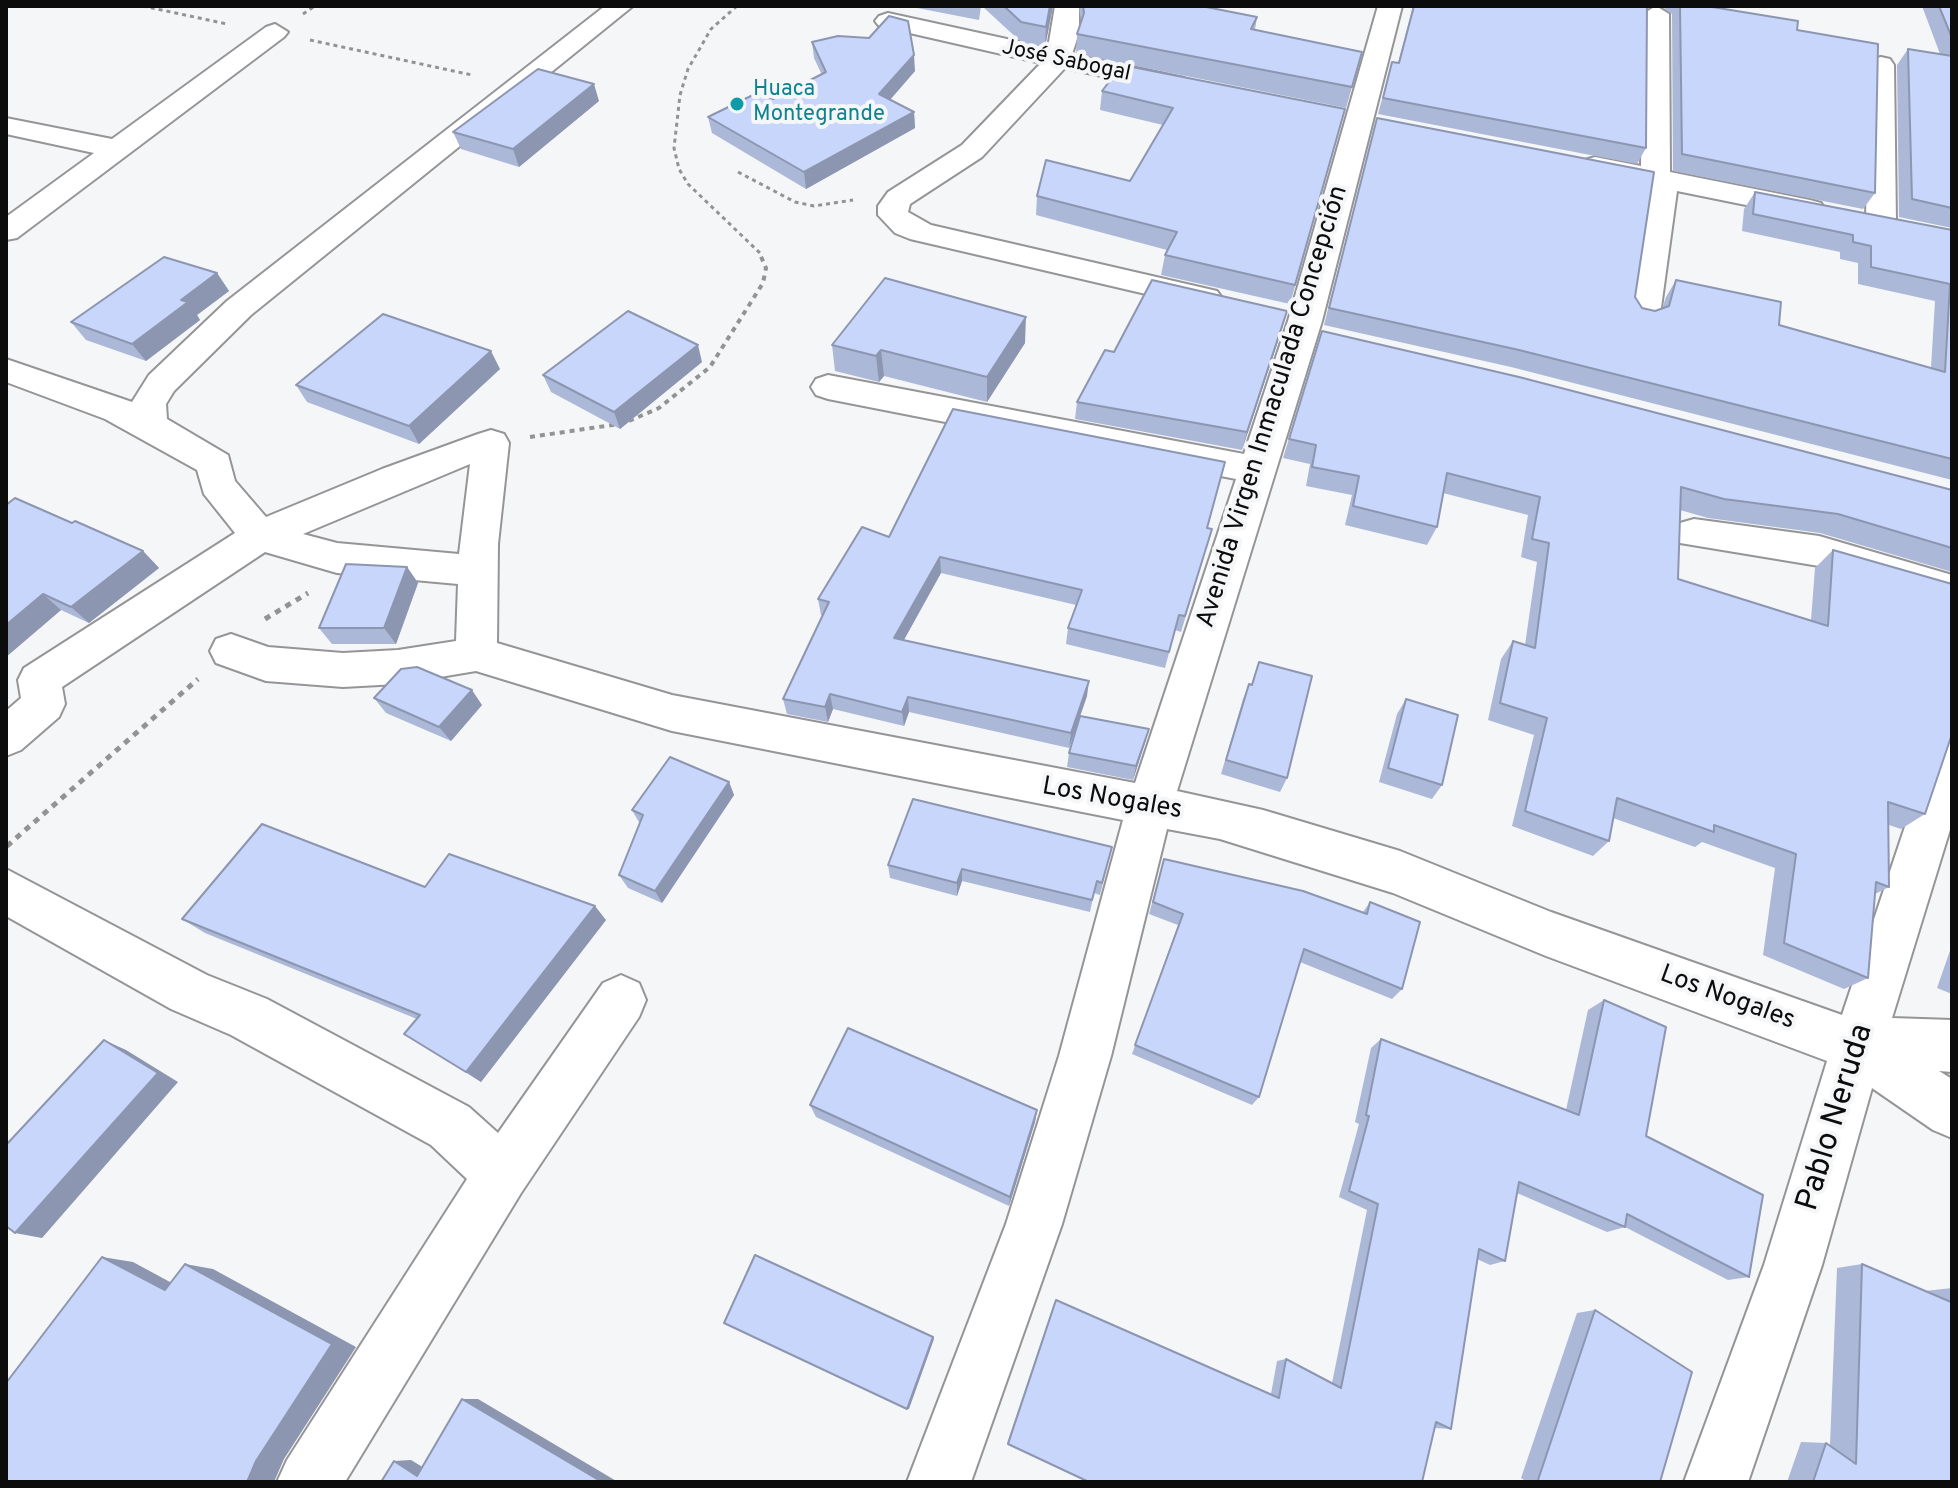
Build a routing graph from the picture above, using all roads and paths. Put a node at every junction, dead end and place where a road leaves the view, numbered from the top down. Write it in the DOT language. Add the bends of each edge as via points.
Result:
graph roads {
  1 [pos="621,6"];
  2 [pos="737,6"];
  3 [pos="1067,6"];
  4 [pos="1390,6"];
  5 [pos="1656,14"];
  6 [pos="888,21"];
  7 [pos="275,32"];
  8 [pos="1057,61"];
  9 [pos="1881,65"];
  10 [pos="520,85"];
  11 [pos="1206,91"];
  12 [pos="6,126"];
  13 [pos="118,149"];
  14 [pos="1562,160"];
  15 [pos="738,172"];
  16 [pos="1659,179"];
  17 [pos="906,192"];
  18 [pos="1881,223"];
  19 [pos="1909,229"];
  20 [pos="6,231"];
  21 [pos="1230,303"];
  22 [pos="1644,315"];
  23 [pos="6,370"];
  24 [pos="828,387"];
  25 [pos="157,430"];
  26 [pos="491,443"];
  27 [pos="1257,470"];
  28 [pos="1694,533"];
  29 [pos="260,536"];
  30 [pos="358,560"];
  31 [pos="478,571"];
  32 [pos="1952,590"];
  33 [pos="231,651"];
  34 [pos="476,654"];
  35 [pos="22,682"];
  36 [pos="6,737"];
  37 [pos="1952,752"];
  38 [pos="1150,806"];
  39 [pos="6,847"];
  40 [pos="6,891"];
  41 [pos="621,1000"];
  42 [pos="1952,1046"];
  43 [pos="1858,1047"];
  44 [pos="1952,1111"];
  45 [pos="502,1174"];
  46 [pos="309,1482"];
  47 [pos="939,1482"];
  48 [pos="1716,1482"];
  1 -- 10 [label="street"];
  2 -- 26 [label="path" via="711,29 688,69 674,148 688,184 762,255 763,283 710,367 659,408 605,428"];
  3 -- 8 [label="street"];
  4 -- 27 [label="street, Avenida Virgen Inmaculada Concepción" via="1303,327"];
  5 -- 16 [label="street"];
  6 -- 8 [label="street, José Sabogal"];
  7 -- 10 [label="path"];
  7 -- 13 [label="street"];
  8 -- 11 [label="street, José Sabogal"];
  8 -- 17 [label="street" via="972,151"];
  9 -- 18 [label="street"];
  10 -- 25 [label="street" via="215,329 152,395 147,413"];
  12 -- 13 [label="street"];
  13 -- 20 [label="street"];
  14 -- 16 [label="street"];
  15 -- 17 [label="path" via="788,199 814,206"];
  16 -- 18 [label="street"];
  16 -- 22 [label="street"];
  17 -- 21 [label="street" via="891,210 913,229"];
  18 -- 19 [label="street"];
  23 -- 25 [label="street" via="118,410"];
  24 -- 27 [label="street"];
  25 -- 29 [label="street" via="215,464 217,485"];
  26 -- 29 [label="street"];
  26 -- 31 [label="street"];
  27 -- 38 [label="street, Avenida Virgen Inmaculada Concepción"];
  28 -- 32 [label="street" via="1819,551"];
  29 -- 30 [label="street"];
  29 -- 35 [label="street"];
  30 -- 31 [label="street"];
  30 -- 33 [label="path" via="268,616"];
  31 -- 34 [label="street"];
  33 -- 34 [label="street, Los Nogales" via="266,664 343,670"];
  33 -- 39 [label="path"];
  34 -- 38 [label="street, Los Nogales" via="703,720"];
  35 -- 36 [label="street" via="44,704"];
  37 -- 43 [label="street, Pablo Neruda"];
  38 -- 43 [label="street, Los Nogales" via="1263,831 1400,873 1546,933"];
  38 -- 47 [label="street, Avenida Virgen Inmaculada Concepción" via="1085,1056 1034,1224"];
  40 -- 45 [label="street" via="450,1126"];
  41 -- 45 [label="street"];
  42 -- 43 [label="street"];
  43 -- 44 [label="street, Los Nogales"];
  43 -- 48 [label="street, Pablo Neruda" via="1793,1265"];
  45 -- 46 [label="street"];
}
